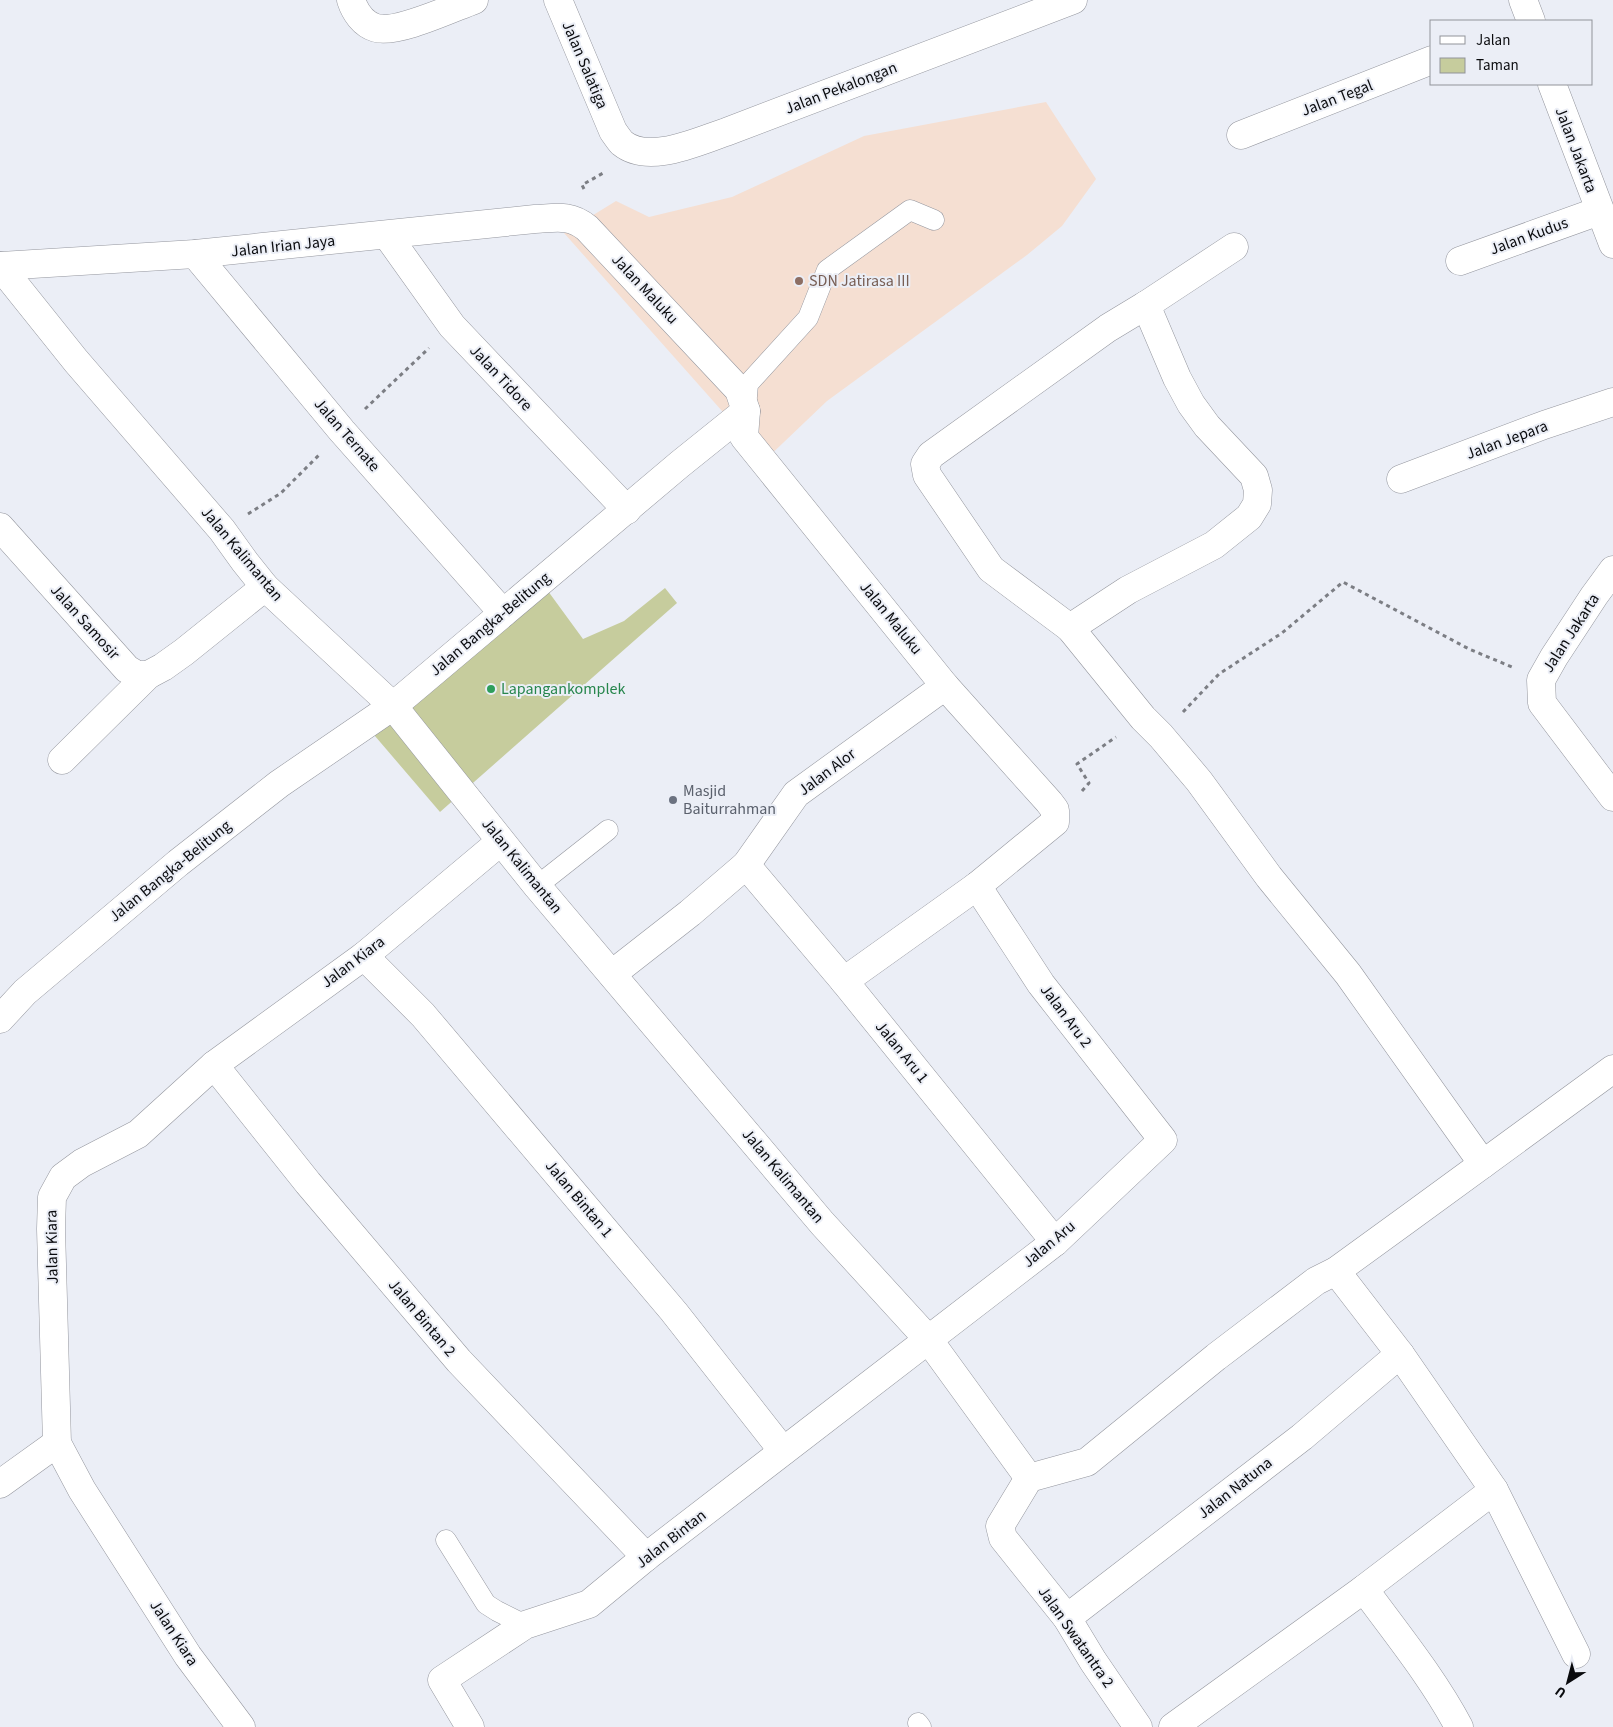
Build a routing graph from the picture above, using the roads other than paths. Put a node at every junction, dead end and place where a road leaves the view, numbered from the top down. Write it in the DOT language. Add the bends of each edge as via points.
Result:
graph roads {
  1 [pos="351,0"];
  2 [pos="474,0"];
  3 [pos="558,0"];
  4 [pos="1073,0"];
  5 [pos="1523,0"];
  6 [pos="1530,20"];
  7 [pos="1430,61"];
  8 [pos="1552,85"];
  9 [pos="613,131"];
  10 [pos="1241,135"];
  11 [pos="1599,211"];
  12 [pos="572,219"];
  13 [pos="934,220"];
  14 [pos="387,235"];
  15 [pos="1613,244"];
  16 [pos="1234,246"];
  17 [pos="195,254"];
  18 [pos="1460,261"];
  19 [pos="0,266"];
  20 [pos="1146,305"];
  21 [pos="1613,402"];
  22 [pos="746,412"];
  23 [pos="1401,479"];
  24 [pos="627,510"];
  25 [pos="0,527"];
  26 [pos="1613,570"];
  27 [pos="265,587"];
  28 [pos="503,613"];
  29 [pos="1070,628"];
  30 [pos="148,675"];
  31 [pos="945,686"];
  32 [pos="393,706"];
  33 [pos="62,760"];
  34 [pos="1613,797"];
  35 [pos="608,830"];
  36 [pos="500,842"];
  37 [pos="746,865"];
  38 [pos="537,886"];
  39 [pos="978,886"];
  40 [pos="364,956"];
  41 [pos="612,974"];
  42 [pos="844,981"];
  43 [pos="0,1018"];
  44 [pos="214,1065"];
  45 [pos="1613,1069"];
  46 [pos="1163,1140"];
  47 [pos="1483,1164"];
  48 [pos="1055,1242"];
  49 [pos="1336,1271"];
  50 [pos="928,1339"];
  51 [pos="1400,1354"];
  52 [pos="57,1442"];
  53 [pos="784,1451"];
  54 [pos="1030,1478"];
  55 [pos="0,1484"];
  56 [pos="1494,1490"];
  57 [pos="446,1540"];
  58 [pos="646,1557"];
  59 [pos="1364,1589"];
  60 [pos="1067,1618"];
  61 [pos="525,1626"];
  62 [pos="1576,1654"];
  63 [pos="240,1727"];
  64 [pos="470,1727"];
  65 [pos="1138,1727"];
  66 [pos="1173,1727"];
  67 [pos="1459,1727"];
  1 -- 2 [label="street" via="355,12 376,28 401,26"];
  3 -- 9 [label="street, Jalan Salatiga"];
  4 -- 9 [label="street, Jalan Pekalongan" via="682,147 655,153 641,151 630,148"];
  5 -- 6 [label="street"];
  7 -- 10 [label="street, Jalan Tegal"];
  8 -- 11 [label="street, Jalan Jakarta"];
  11 -- 15 [label="street, Jalan Jakarta"];
  11 -- 18 [label="street, Jalan Kudus"];
  12 -- 14 [label="street, Jalan Irian Jaya"];
  12 -- 22 [label="street, Jalan Maluku" via="595,236 740,390"];
  13 -- 22 [label="lane" via="910,210 827,270 808,318 748,384"];
  14 -- 17 [label="street, Jalan Irian Jaya"];
  14 -- 24 [label="street, Jalan Tidore" via="452,326"];
  16 -- 20 [label="street"];
  17 -- 19 [label="street, Jalan Irian Jaya"];
  17 -- 28 [label="street, Jalan Ternate" via="342,431"];
  19 -- 27 [label="street, Jalan Kalimantan" via="76,361 222,530"];
  20 -- 29 [label="street" via="1191,404 1254,476 1257,504 1249,517 1214,545 1128,590"];
  20 -- 29 [label="street" via="1048,370 931,455 925,464 927,474 991,569"];
  21 -- 23 [label="street, Jalan Jepara"];
  22 -- 24 [label="street, Jalan Bangka-Belitung"];
  22 -- 31 [label="street, Jalan Maluku" via="744,437"];
  24 -- 28 [label="street, Jalan Bangka-Belitung"];
  25 -- 30 [label="street, Jalan Samosir" via="127,669 137,675"];
  26 -- 34 [label="street, Jalan Jakarta" via="1541,680 1542,703"];
  27 -- 30 [label="street" via="184,652"];
  27 -- 32 [label="street, Jalan Kalimantan"];
  28 -- 32 [label="street, Jalan Bangka-Belitung"];
  29 -- 47 [label="street" via="1199,781 1269,877 1348,974"];
  30 -- 33 [label="street"];
  31 -- 37 [label="street, Jalan Alor" via="796,794"];
  31 -- 39 [label="street, Jalan Maluku" via="1056,810 1055,822"];
  32 -- 36 [label="street, Jalan Kalimantan"];
  32 -- 43 [label="street, Jalan Bangka-Belitung" via="279,784 178,863 25,992"];
  35 -- 38 [label="lane"];
  36 -- 38 [label="street, Jalan Kalimantan"];
  36 -- 40 [label="street, Jalan Kiara"];
  37 -- 41 [label="street, Jalan Alor"];
  37 -- 42 [label="street, Jalan Aru 1"];
  38 -- 41 [label="street, Jalan Kalimantan"];
  39 -- 42 [label="street"];
  39 -- 46 [label="street, Jalan Aru 2" via="1041,984"];
  40 -- 44 [label="street, Jalan Kiara"];
  40 -- 53 [label="street, Jalan Bintan 1" via="423,1015 674,1312"];
  41 -- 50 [label="street, Jalan Kalimantan" via="822,1223"];
  42 -- 48 [label="street, Jalan Aru 1"];
  44 -- 52 [label="street, Jalan Kiara" via="138,1134 82,1163 63,1177 52,1197"];
  44 -- 58 [label="street, Jalan Bintan 2" via="308,1183 458,1361"];
  45 -- 47 [label="street"];
  46 -- 48 [label="street, Jalan Aru"];
  47 -- 49 [label="street"];
  48 -- 50 [label="street, Jalan Aru"];
  49 -- 51 [label="street"];
  49 -- 54 [label="street" via="1316,1282 1216,1357 1086,1462"];
  50 -- 53 [label="street, Jalan Bintan"];
  50 -- 54 [label="street, Jalan Kalimantan"];
  51 -- 56 [label="street"];
  51 -- 60 [label="street, Jalan Natuna" via="1302,1437"];
  52 -- 55 [label="street"];
  52 -- 63 [label="street, Jalan Kiara" via="82,1490 188,1656"];
  53 -- 58 [label="street, Jalan Bintan"];
  54 -- 60 [label="street, Jalan Swatantra 2" via="1000,1526 1003,1538"];
  56 -- 59 [label="street"];
  56 -- 62 [label="street"];
  57 -- 61 [label="lane" via="486,1604"];
  58 -- 61 [label="street, Jalan Bintan" via="589,1604"];
  59 -- 66 [label="street"];
  59 -- 67 [label="street"];
  60 -- 65 [label="street, Jalan Swatantra 2"];
  61 -- 64 [label="street, Jalan Bintan" via="442,1680"];
}
